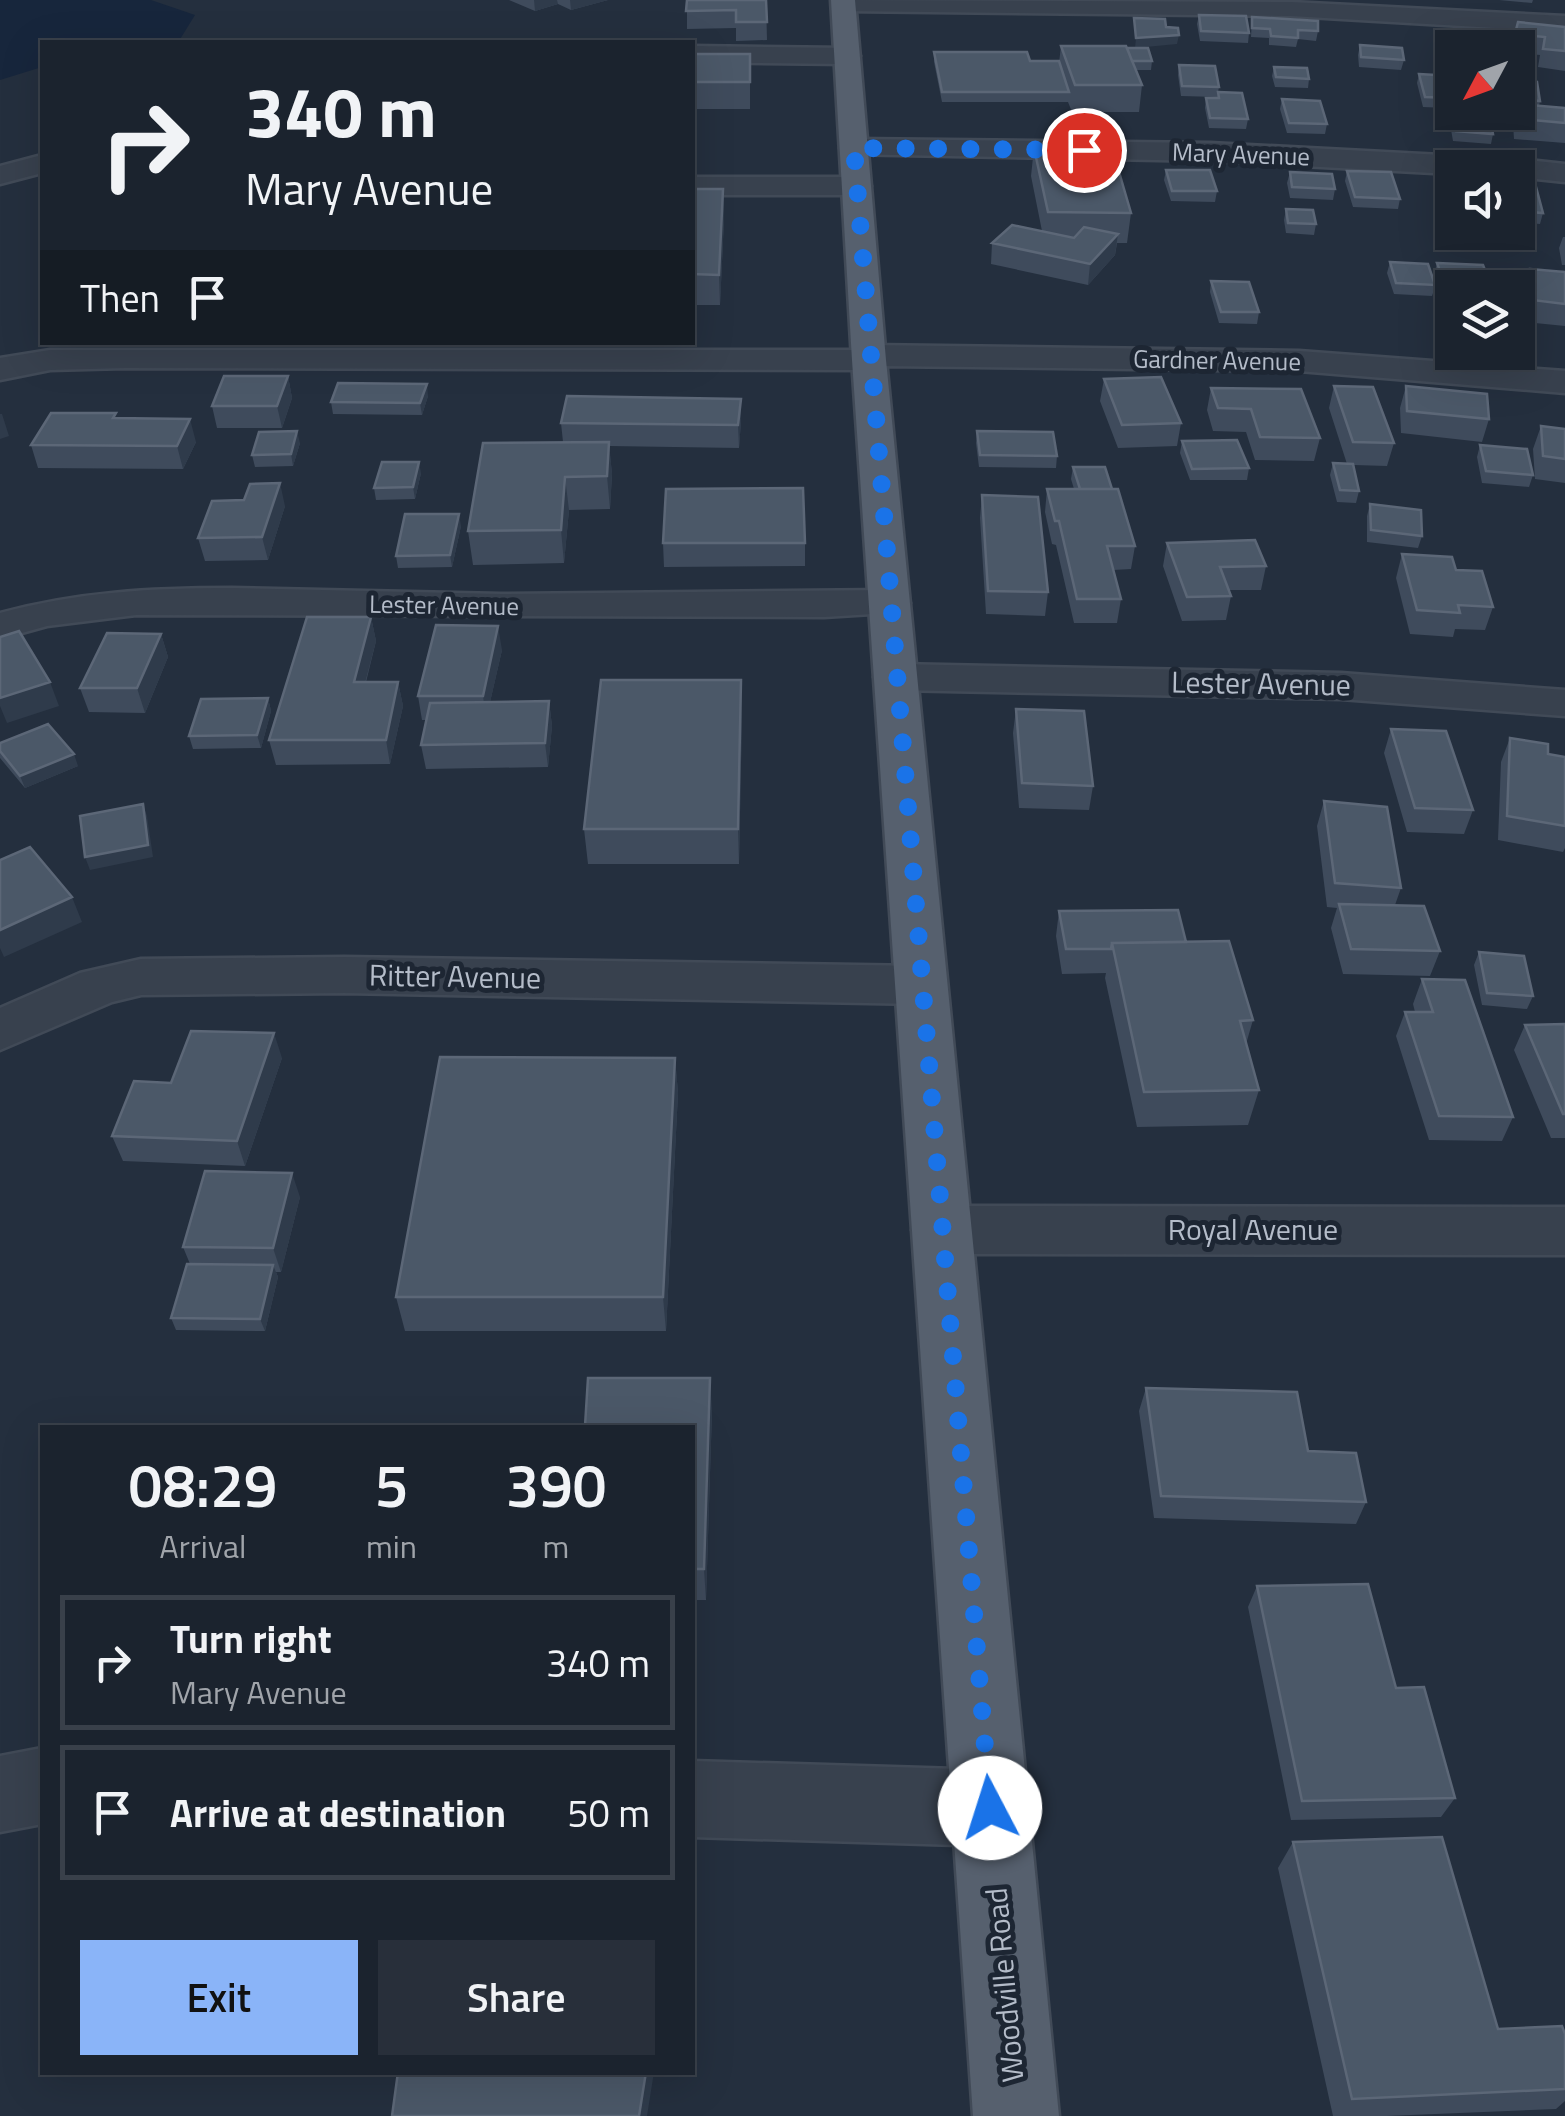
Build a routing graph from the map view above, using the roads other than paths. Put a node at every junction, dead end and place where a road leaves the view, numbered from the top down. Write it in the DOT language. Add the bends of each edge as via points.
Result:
graph roads {
  1 [pos="1066,2"];
  2 [pos="845,20"];
  3 [pos="1565,24"];
  4 [pos="695,53"];
  5 [pos="1435,164"];
  6 [pos="40,165"];
  7 [pos="855,167"];
  8 [pos="1535,170"];
  9 [pos="1565,173"];
  10 [pos="0,175"];
  11 [pos="0,186"];
  12 [pos="40,186"];
  13 [pos="695,186"];
  14 [pos="869,358"];
  15 [pos="0,369"];
  16 [pos="1565,382"];
  17 [pos="890,604"];
  18 [pos="0,626"];
  19 [pos="896,677"];
  20 [pos="1565,703"];
  21 [pos="921,985"];
  22 [pos="0,1030"];
  23 [pos="942,1230"];
  24 [pos="1565,1231"];
  25 [pos="40,1786"];
  26 [pos="0,1794"];
  27 [pos="695,1799"];
  28 [pos="990,1808"];
  29 [pos="1016,2116"];
  1 -- 2 [label="street"];
  1 -- 3 [label="street"];
  2 -- 4 [label="street"];
  2 -- 7 [label="main road, Woodville Road"];
  5 -- 7 [label="street, Mary Avenue" via="1210,152"];
  6 -- 10 [label="street"];
  7 -- 13 [label="street, Mary Avenue"];
  7 -- 14 [label="main road, Woodville Road"];
  8 -- 9 [label="street"];
  11 -- 12 [label="street"];
  14 -- 15 [label="street, Gardner Avenue" via="125,358"];
  14 -- 16 [label="street, Gardner Avenue" via="1299,362"];
  14 -- 17 [label="main road, Woodville Road"];
  17 -- 18 [label="street, Lester Avenue" via="156,604 66,610"];
  17 -- 19 [label="main road, Woodville Road"];
  19 -- 20 [label="street, Lester Avenue" via="1341,686"];
  19 -- 21 [label="main road, Woodville Road"];
  21 -- 22 [label="street, Ritter Avenue" via="141,977 99,986"];
  21 -- 23 [label="main road, Woodville Road"];
  23 -- 24 [label="street, Royal Avenue"];
  23 -- 28 [label="main road, Woodville Road"];
  25 -- 26 [label="street"];
  27 -- 28 [label="street"];
  28 -- 29 [label="main road, Woodville Road"];
}
